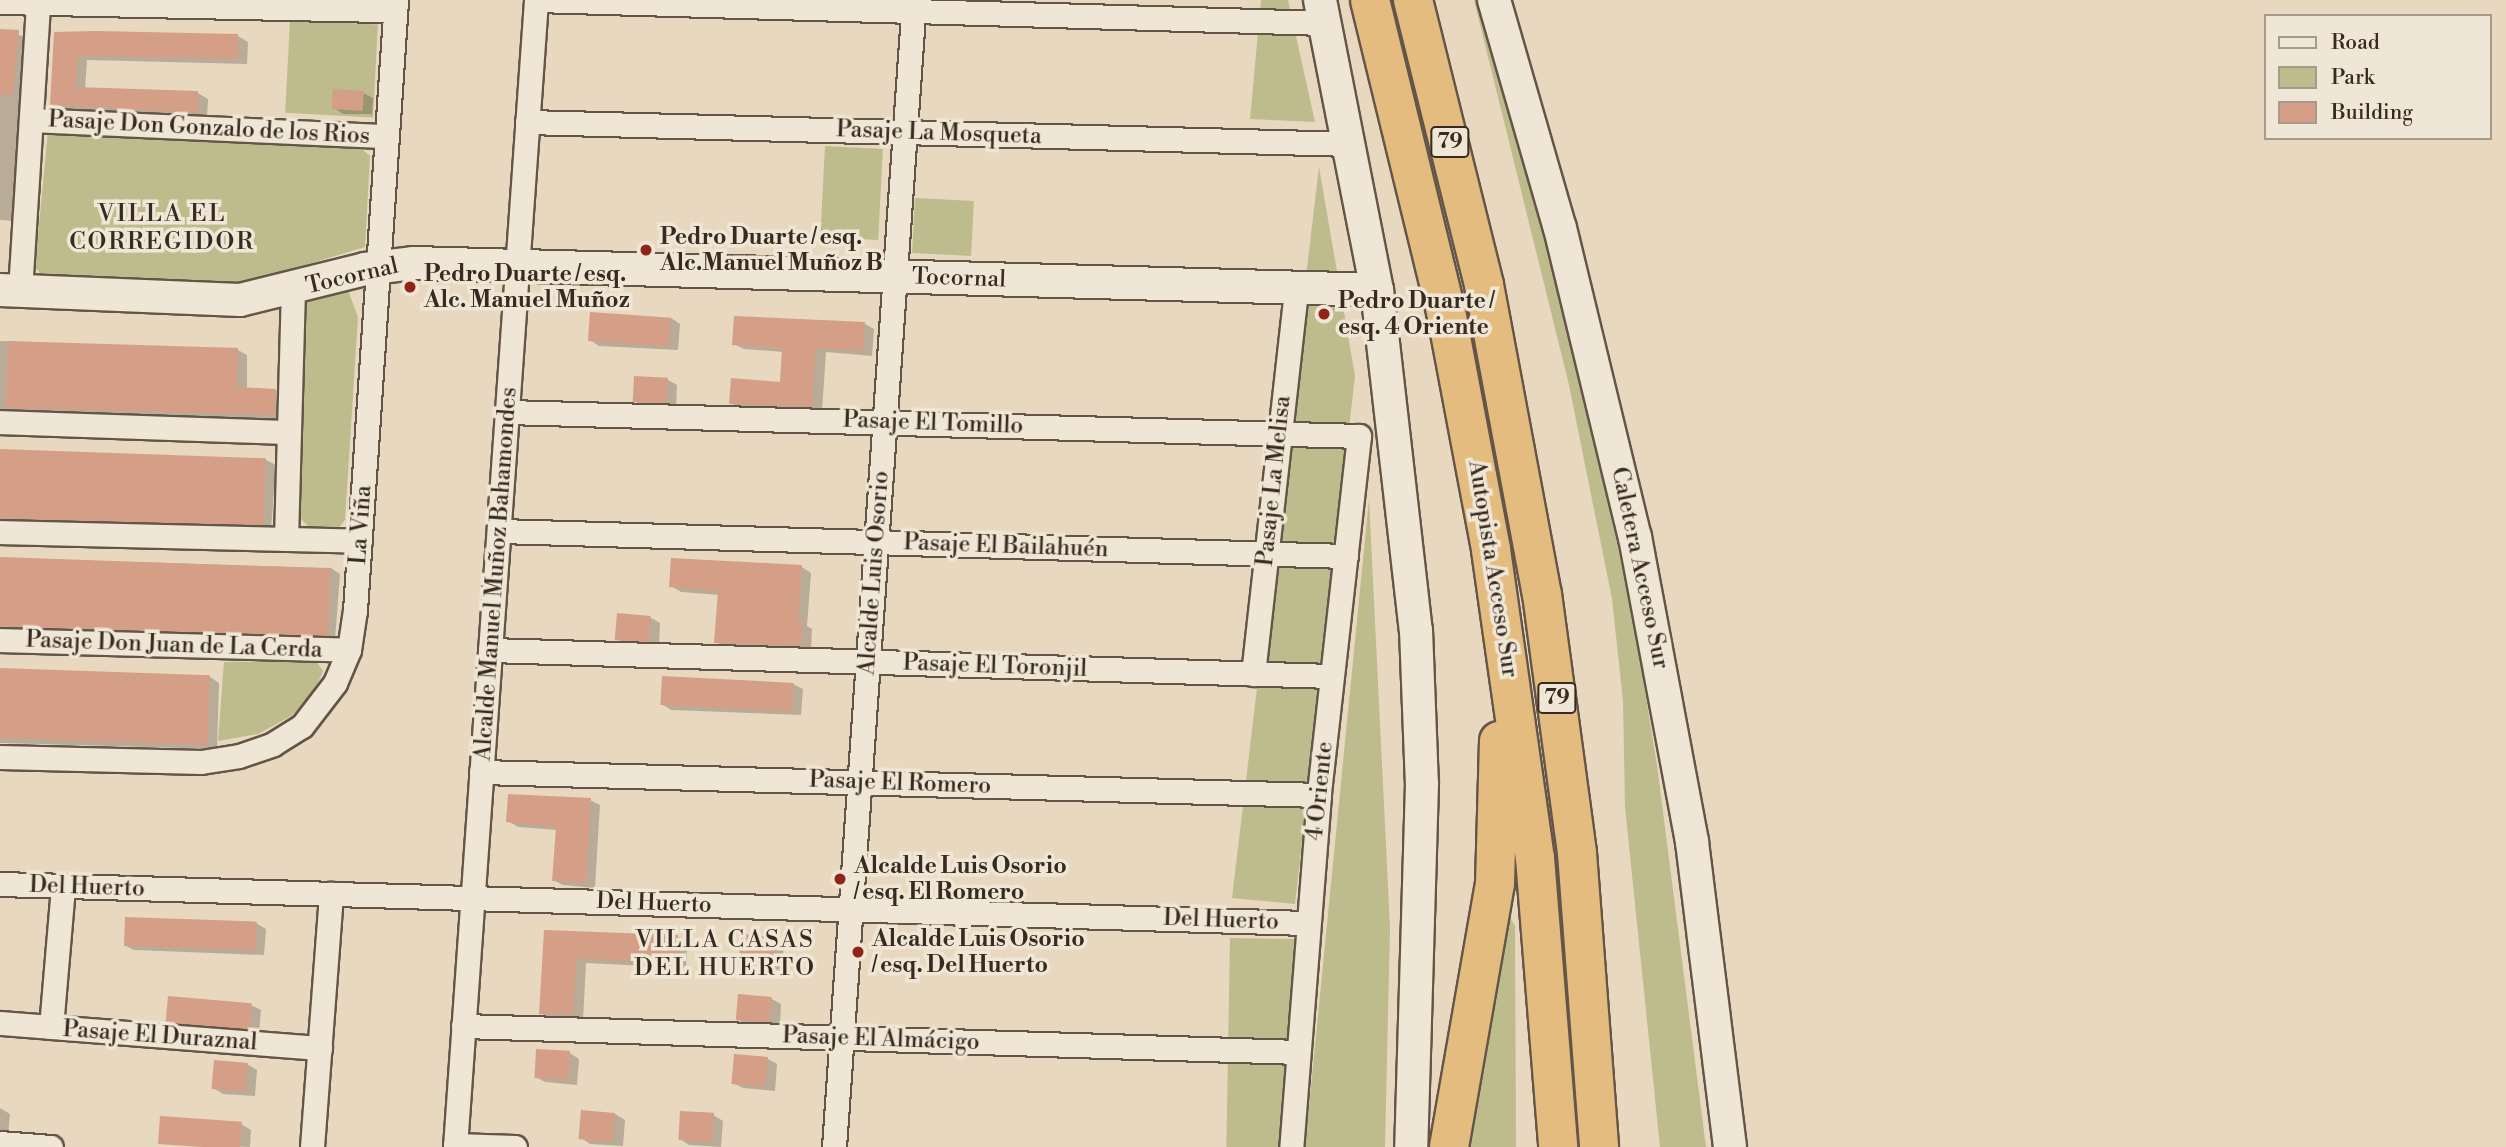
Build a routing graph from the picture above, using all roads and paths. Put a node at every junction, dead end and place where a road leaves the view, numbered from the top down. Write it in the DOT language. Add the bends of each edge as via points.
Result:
graph roads {
  1 [pos="536,0"];
  2 [pos="1370,0"];
  3 [pos="1413,0"];
  4 [pos="1494,0"];
  5 [pos="0,2"];
  6 [pos="38,2"];
  7 [pos="396,5"];
  8 [pos="914,6"];
  9 [pos="1323,12"];
  10 [pos="31,120"];
  11 [pos="527,122"];
  12 [pos="905,132"];
  13 [pos="387,136"];
  14 [pos="1351,144"];
  15 [pos="378,266"];
  16 [pos="518,266"];
  17 [pos="895,276"];
  18 [pos="1296,288"];
  19 [pos="293,290"];
  20 [pos="1377,290"];
  21 [pos="10,291"];
  22 [pos="507,412"];
  23 [pos="0,422"];
  24 [pos="884,422"];
  25 [pos="289,432"];
  26 [pos="1280,433"];
  27 [pos="1359,436"];
  28 [pos="499,531"];
  29 [pos="0,532"];
  30 [pos="286,539"];
  31 [pos="360,541"];
  32 [pos="876,542"];
  33 [pos="1491,550"];
  34 [pos="1266,554"];
  35 [pos="1346,556"];
  36 [pos="0,640"];
  37 [pos="349,650"];
  38 [pos="490,650"];
  39 [pos="868,662"];
  40 [pos="1253,674"];
  41 [pos="1332,676"];
  42 [pos="0,757"];
  43 [pos="481,772"];
  44 [pos="859,782"];
  45 [pos="1319,795"];
  46 [pos="0,884"];
  47 [pos="63,886"];
  48 [pos="331,894"];
  49 [pos="473,898"];
  50 [pos="850,909"];
  51 [pos="1308,923"];
  52 [pos="0,1023"];
  53 [pos="463,1026"];
  54 [pos="51,1027"];
  55 [pos="841,1038"];
  56 [pos="320,1048"];
  57 [pos="1298,1052"];
  58 [pos="1600,1136"];
  59 [pos="0,1143"];
  60 [pos="455,1146"];
  61 [pos="41,1147"];
  62 [pos="51,1147"];
  63 [pos="312,1147"];
  64 [pos="515,1147"];
  65 [pos="834,1147"];
  66 [pos="1291,1147"];
  67 [pos="1411,1147"];
  68 [pos="1449,1147"];
  69 [pos="1558,1147"];
  70 [pos="1730,1147"];
  1 -- 8 [label="street"];
  1 -- 11 [label="street, Alcalde Manuel Muñoz Bahamondes"];
  2 -- 33 [label="highway, Autopista Acceso Sur / 79" via="1446,311"];
  3 -- 58 [label="highway, Autopista Acceso Sur / 79" via="1486,298 1540,581 1577,853"];
  4 -- 70 [label="main road, Caletera Acceso Sur" via="1571,268 1635,537 1692,842"];
  5 -- 6 [label="street"];
  6 -- 7 [label="street"];
  6 -- 10 [label="street"];
  7 -- 13 [label="street, La Viña"];
  8 -- 9 [label="street"];
  8 -- 12 [label="street, Alcalde Luis Osorio"];
  9 -- 14 [label="main road"];
  10 -- 13 [label="street, Pasaje Don Gonzalo de los Rios"];
  10 -- 21 [label="street"];
  11 -- 12 [label="street, Pasaje La Mosqueta"];
  11 -- 16 [label="street, Alcalde Manuel Muñoz Bahamondes"];
  12 -- 14 [label="street, Pasaje La Mosqueta"];
  12 -- 17 [label="street, Alcalde Luis Osorio"];
  13 -- 15 [label="street, La Viña"];
  14 -- 20 [label="main road"];
  15 -- 16 [label="main road, Tocornal"];
  15 -- 19 [label="main road, Tocornal"];
  15 -- 31 [label="street, La Viña"];
  16 -- 17 [label="main road, Tocornal"];
  16 -- 22 [label="street, Alcalde Manuel Muñoz Bahamondes"];
  17 -- 18 [label="main road, Tocornal"];
  17 -- 24 [label="street, Alcalde Luis Osorio"];
  18 -- 20 [label="main road, Tocornal"];
  18 -- 26 [label="street, Pasaje La Melisa"];
  19 -- 21 [label="main road, Tocornal" via="226,301"];
  19 -- 25 [label="street"];
  20 -- 67 [label="main road" via="1407,525 1420,705"];
  22 -- 24 [label="street, Pasaje El Tomillo"];
  22 -- 28 [label="street, Alcalde Manuel Muñoz Bahamondes"];
  23 -- 25 [label="street"];
  24 -- 26 [label="street, Pasaje El Tomillo"];
  24 -- 32 [label="street, Alcalde Luis Osorio"];
  25 -- 30 [label="street"];
  26 -- 27 [label="street, Pasaje El Tomillo"];
  26 -- 34 [label="street, Pasaje La Melisa"];
  27 -- 35 [label="street, 4 Oriente"];
  28 -- 32 [label="street, Pasaje El Bailahuén"];
  28 -- 38 [label="street, Alcalde Manuel Muñoz Bahamondes"];
  29 -- 30 [label="street"];
  30 -- 31 [label="street"];
  31 -- 37 [label="street, La Viña"];
  32 -- 34 [label="street, Pasaje El Bailahuén"];
  32 -- 39 [label="street, Alcalde Luis Osorio"];
  33 -- 68 [label="highway" via="1498,847 1489,928"];
  33 -- 69 [label="highway, Autopista Acceso Sur / 79" via="1538,882"];
  34 -- 35 [label="street, Pasaje El Bailahuén"];
  34 -- 40 [label="street, Pasaje La Melisa"];
  35 -- 41 [label="street, 4 Oriente"];
  36 -- 37 [label="street, Pasaje Don Juan de La Cerda"];
  37 -- 42 [label="street, La Viña" via="330,691 302,726 239,757 201,762"];
  38 -- 39 [label="street, Pasaje El Toronjil"];
  38 -- 43 [label="street, Alcalde Manuel Muñoz Bahamondes"];
  39 -- 40 [label="street, Pasaje El Toronjil"];
  39 -- 44 [label="street, Alcalde Luis Osorio"];
  40 -- 41 [label="street, Pasaje El Toronjil"];
  41 -- 45 [label="street, 4 Oriente"];
  43 -- 44 [label="street, Pasaje El Romero"];
  43 -- 49 [label="street, Alcalde Manuel Muñoz Bahamondes"];
  44 -- 45 [label="street, Pasaje El Romero"];
  44 -- 50 [label="street, Alcalde Luis Osorio"];
  45 -- 51 [label="street, 4 Oriente"];
  46 -- 47 [label="street, Del Huerto"];
  47 -- 48 [label="street, Del Huerto"];
  47 -- 54 [label="street"];
  48 -- 49 [label="street, Del Huerto"];
  48 -- 56 [label="street"];
  49 -- 50 [label="street, Del Huerto"];
  49 -- 53 [label="street, Alcalde Manuel Muñoz Bahamondes"];
  50 -- 51 [label="street, Del Huerto"];
  50 -- 55 [label="street, Alcalde Luis Osorio"];
  51 -- 57 [label="street, 4 Oriente"];
  52 -- 54 [label="street, Pasaje El Duraznal"];
  53 -- 55 [label="street, Pasaje El Almácigo"];
  53 -- 60 [label="street, Alcalde Manuel Muñoz Bahamondes"];
  54 -- 56 [label="street, Pasaje El Duraznal"];
  55 -- 57 [label="street, Pasaje El Almácigo"];
  55 -- 65 [label="street, Alcalde Luis Osorio"];
  56 -- 63 [label="street"];
  57 -- 66 [label="street, 4 Oriente"];
  59 -- 61 [label="street"];
  60 -- 64 [label="street"];
  61 -- 62 [label="street"];
}
